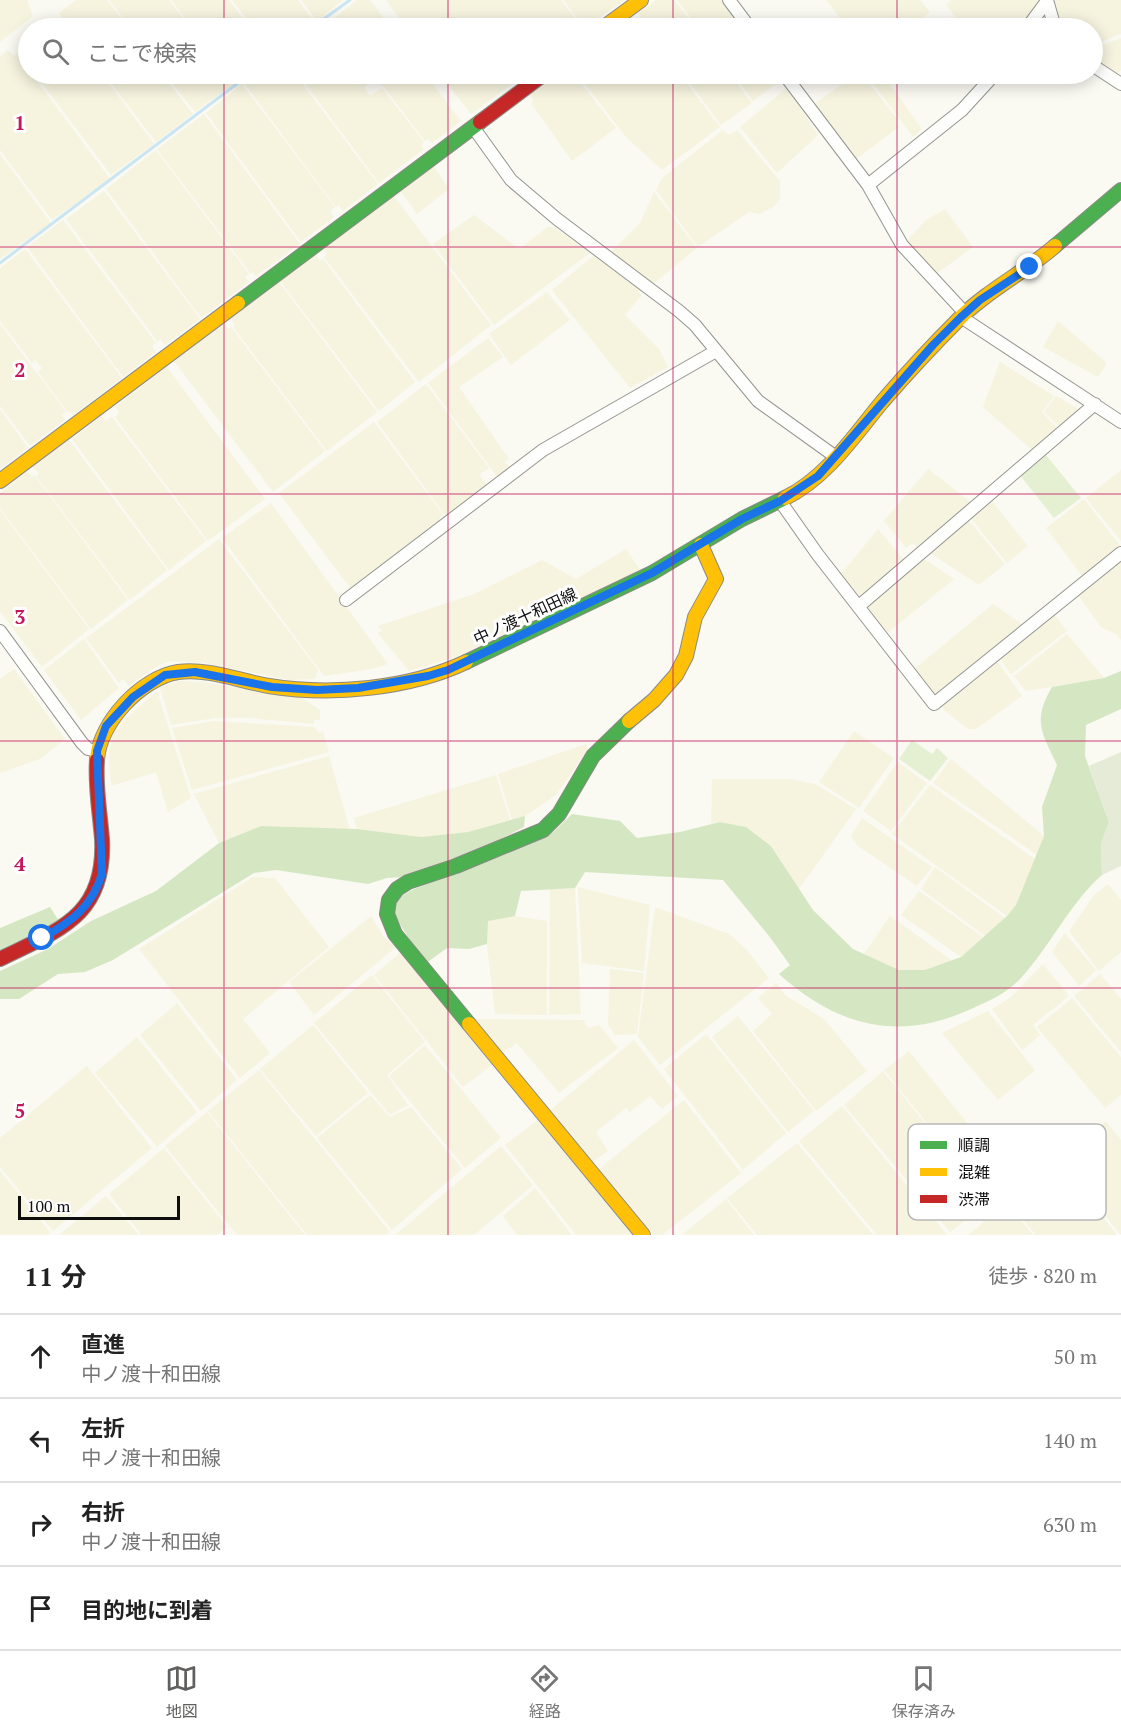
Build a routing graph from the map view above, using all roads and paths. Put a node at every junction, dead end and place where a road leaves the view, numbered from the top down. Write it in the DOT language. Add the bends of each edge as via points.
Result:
graph roads {
  1 [pos="641,0"];
  2 [pos="729,0"];
  3 [pos="1047,0"];
  4 [pos="617,18"];
  5 [pos="742,18"];
  6 [pos="1034,18"];
  7 [pos="1052,18"];
  8 [pos="1103,72"];
  9 [pos="531,84"];
  10 [pos="792,84"];
  11 [pos="986,84"];
  12 [pos="1121,84"];
  13 [pos="473,127"];
  14 [pos="868,184"];
  15 [pos="1121,189"];
  16 [pos="963,315"];
  17 [pos="716,351"];
  18 [pos="1095,404"];
  19 [pos="1121,422"];
  20 [pos="836,457"];
  21 [pos="0,481"];
  22 [pos="780,501"];
  23 [pos="701,545"];
  24 [pos="1121,554"];
  25 [pos="346,600"];
  26 [pos="859,606"];
  27 [pos="0,631"];
  28 [pos="97,751"];
  29 [pos="0,959"];
  30 [pos="643,1235"];
  1 -- 4 [label="street"];
  2 -- 5 [label="street"];
  3 -- 6 [label="street"];
  3 -- 7 [label="street"];
  8 -- 12 [label="street"];
  9 -- 13 [label="street"];
  10 -- 14 [label="street"];
  11 -- 14 [label="street" via="962,110"];
  13 -- 17 [label="street" via="511,180 679,311"];
  13 -- 21 [label="street"];
  14 -- 16 [label="street" via="902,245"];
  15 -- 16 [label="street, 中ノ渡十和田線" via="1030,267"];
  16 -- 18 [label="street"];
  16 -- 20 [label="street, 中ノ渡十和田線"];
  17 -- 20 [label="street" via="758,401"];
  17 -- 25 [label="street" via="543,450"];
  18 -- 19 [label="street"];
  18 -- 26 [label="street"];
  20 -- 22 [label="street, 中ノ渡十和田線" via="818,476"];
  22 -- 23 [label="street, 中ノ渡十和田線"];
  22 -- 26 [label="street"];
  23 -- 28 [label="street, 中ノ渡十和田線" via="535,630 428,676 358,688 317,690 272,687 195,672 165,675 133,697 106,726"];
  23 -- 30 [label="street" via="717,580 695,615 684,660 653,699 600,747 556,819 541,832 407,882 388,901 391,929"];
  24 -- 26 [label="street" via="934,704"];
  27 -- 28 [label="street" via="82,743"];
  28 -- 29 [label="street, 中ノ渡十和田線" via="102,874 94,896 67,924"];
}
